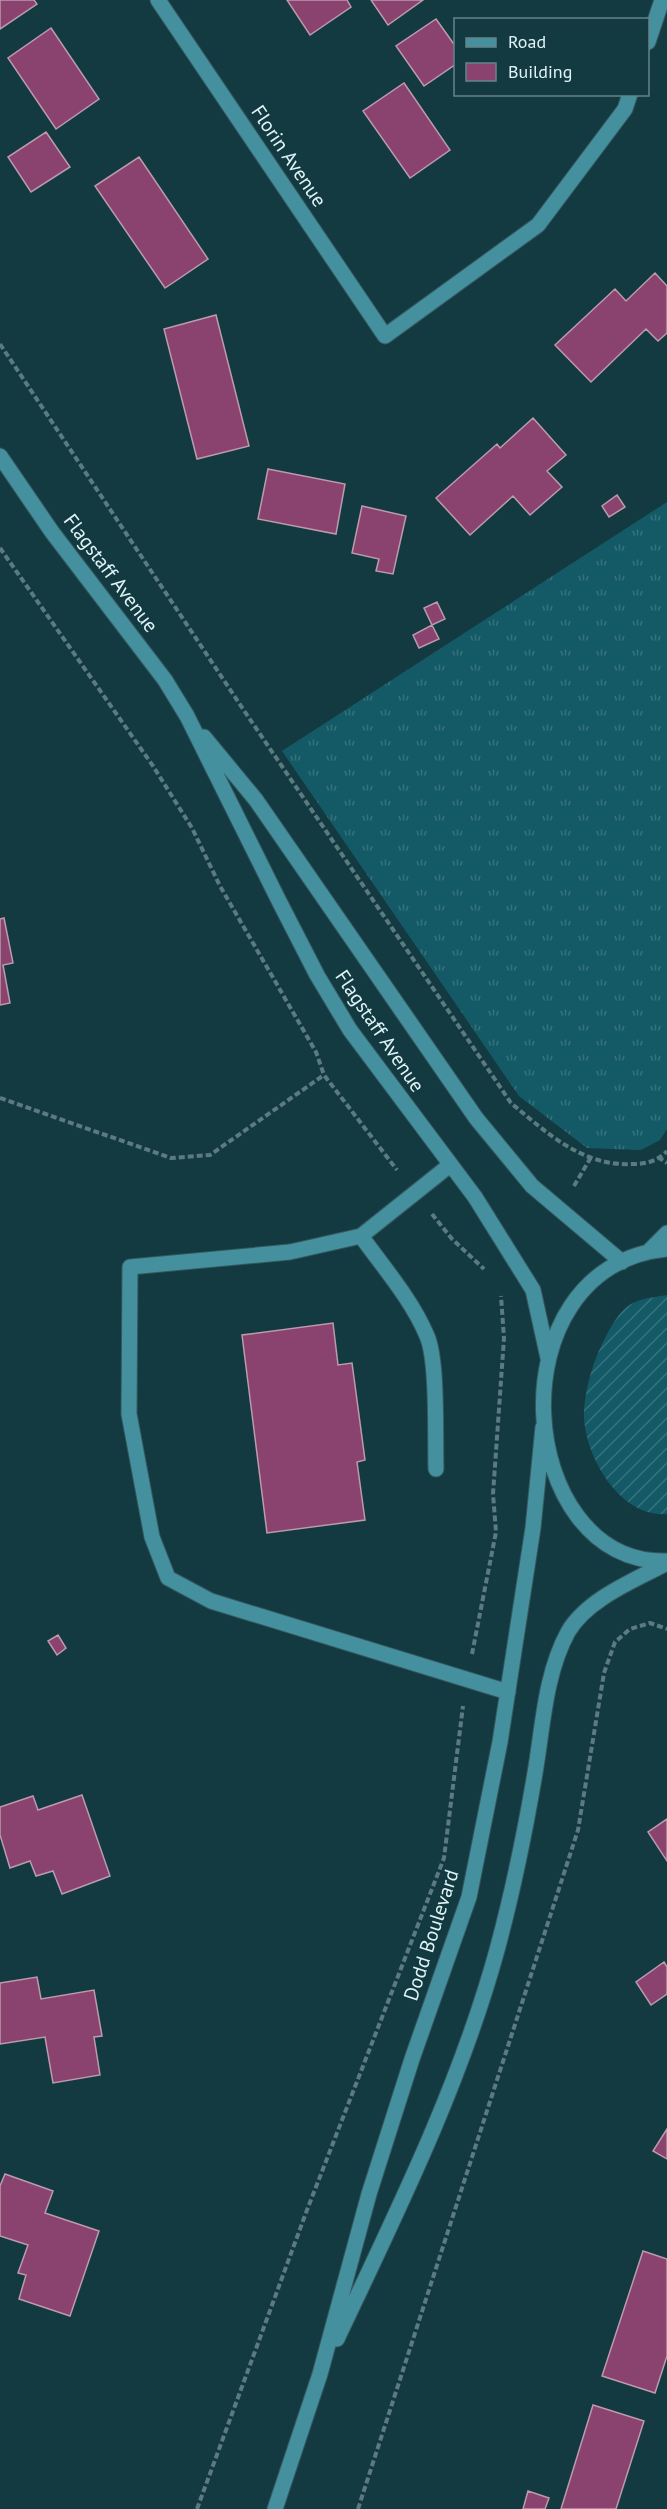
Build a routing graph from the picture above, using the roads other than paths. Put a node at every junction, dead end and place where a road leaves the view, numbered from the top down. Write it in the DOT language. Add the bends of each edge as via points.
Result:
graph roads {
  1 [pos="158,0"];
  2 [pos="662,0"];
  3 [pos="649,39"];
  4 [pos="629,96"];
  5 [pos="0,456"];
  6 [pos="187,716"];
  7 [pos="450,1165"];
  8 [pos="667,1233"];
  9 [pos="362,1236"];
  10 [pos="667,1250"];
  11 [pos="649,1251"];
  12 [pos="622,1262"];
  13 [pos="548,1358"];
  14 [pos="543,1426"];
  15 [pos="436,1469"];
  16 [pos="667,1562"];
  17 [pos="508,1692"];
  18 [pos="320,2374"];
  19 [pos="276,2509"];
  1 -- 4 [label="street, Florin Avenue" via="385,336 537,225 625,109"];
  2 -- 3 [label="street"];
  5 -- 6 [label="street, Flagstaff Avenue" via="52,532 165,680"];
  6 -- 7 [label="street, Flagstaff Avenue" via="317,975 350,1030"];
  6 -- 12 [label="street, Flagstaff Avenue" via="256,800 476,1118 532,1185"];
  7 -- 9 [label="street"];
  7 -- 13 [label="street, Flagstaff Avenue" via="488,1216 533,1290"];
  8 -- 11 [label="street"];
  9 -- 15 [label="street" via="428,1337"];
  9 -- 17 [label="street" via="290,1252 130,1267 129,1414 152,1537 168,1578 211,1601"];
  10 -- 11 [label="street"];
  11 -- 12 [label="street"];
  12 -- 13 [label="street" via="592,1284 569,1311"];
  13 -- 14 [label="street"];
  14 -- 16 [label="street" via="564,1491 584,1523 625,1555"];
  14 -- 17 [label="street, Dodd Boulevard" via="533,1528"];
  16 -- 18 [label="street, Dodd Boulevard" via="595,1602 569,1631 549,1685 521,1856 497,1951 467,2042 412,2180"];
  17 -- 18 [label="street, Dodd Boulevard" via="469,1897 369,2194"];
  18 -- 19 [label="street, Dodd Boulevard"];
}
